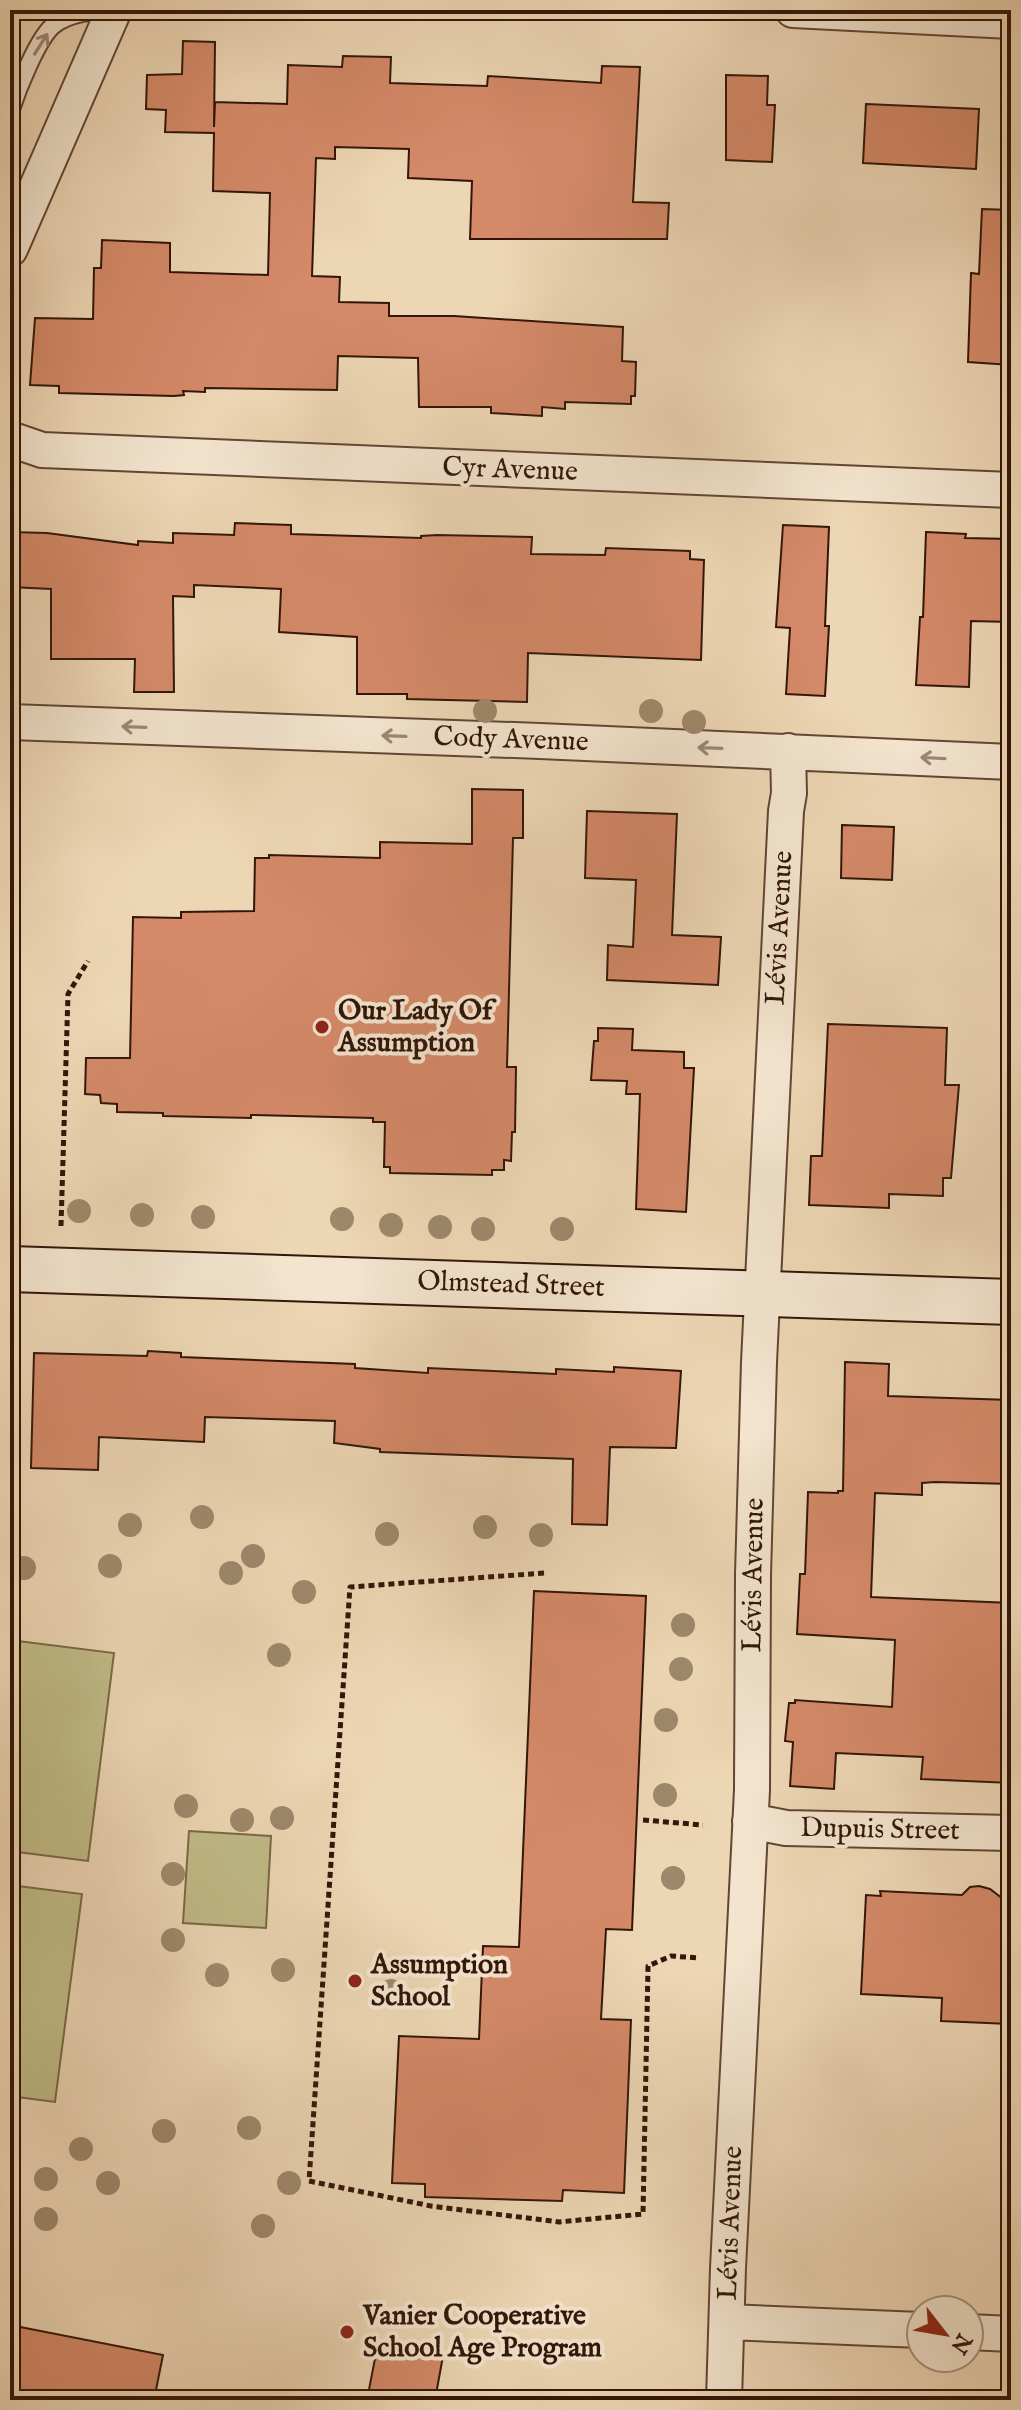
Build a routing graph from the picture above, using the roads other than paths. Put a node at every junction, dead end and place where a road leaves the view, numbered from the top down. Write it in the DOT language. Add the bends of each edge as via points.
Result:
graph roads {
  1 [pos="103,10"];
  2 [pos="114,10"];
  3 [pos="793,10"];
  4 [pos="1011,21"];
  5 [pos="10,112"];
  6 [pos="10,185"];
  7 [pos="16,235"];
  8 [pos="10,439"];
  9 [pos="1011,490"];
  10 [pos="10,722"];
  11 [pos="788,751"];
  12 [pos="1011,762"];
  13 [pos="10,1269"];
  14 [pos="763,1293"];
  15 [pos="1011,1302"];
  16 [pos="750,1821"];
  17 [pos="1011,1833"];
  18 [pos="728,2322"];
  19 [pos="905,2329"];
  20 [pos="985,2333"];
  21 [pos="1011,2334"];
  22 [pos="724,2400"];
  5 -- 1 [label="lane, one-way" via="24,72 53,25 81,12"];
  2 -- 7 [label="street"];
  3 -- 4 [label="street"];
  6 -- 7 [label="lane"];
  8 -- 9 [label="street, Cyr Avenue" via="58,451"];
  11 -- 10 [label="street, Cody Avenue, one-way"];
  12 -- 11 [label="street, Cody Avenue, one-way"];
  11 -- 14 [label="street, Lévis Avenue"];
  13 -- 14 [label="street, Olmstead Street"];
  14 -- 15 [label="street, Olmstead Street"];
  14 -- 16 [label="street, Lévis Avenue"];
  16 -- 17 [label="street, Dupuis Street" via="786,1828"];
  16 -- 18 [label="street, Lévis Avenue"];
  18 -- 19 [label="street"];
  18 -- 22 [label="street, Lévis Avenue"];
  20 -- 21 [label="street"];
}
